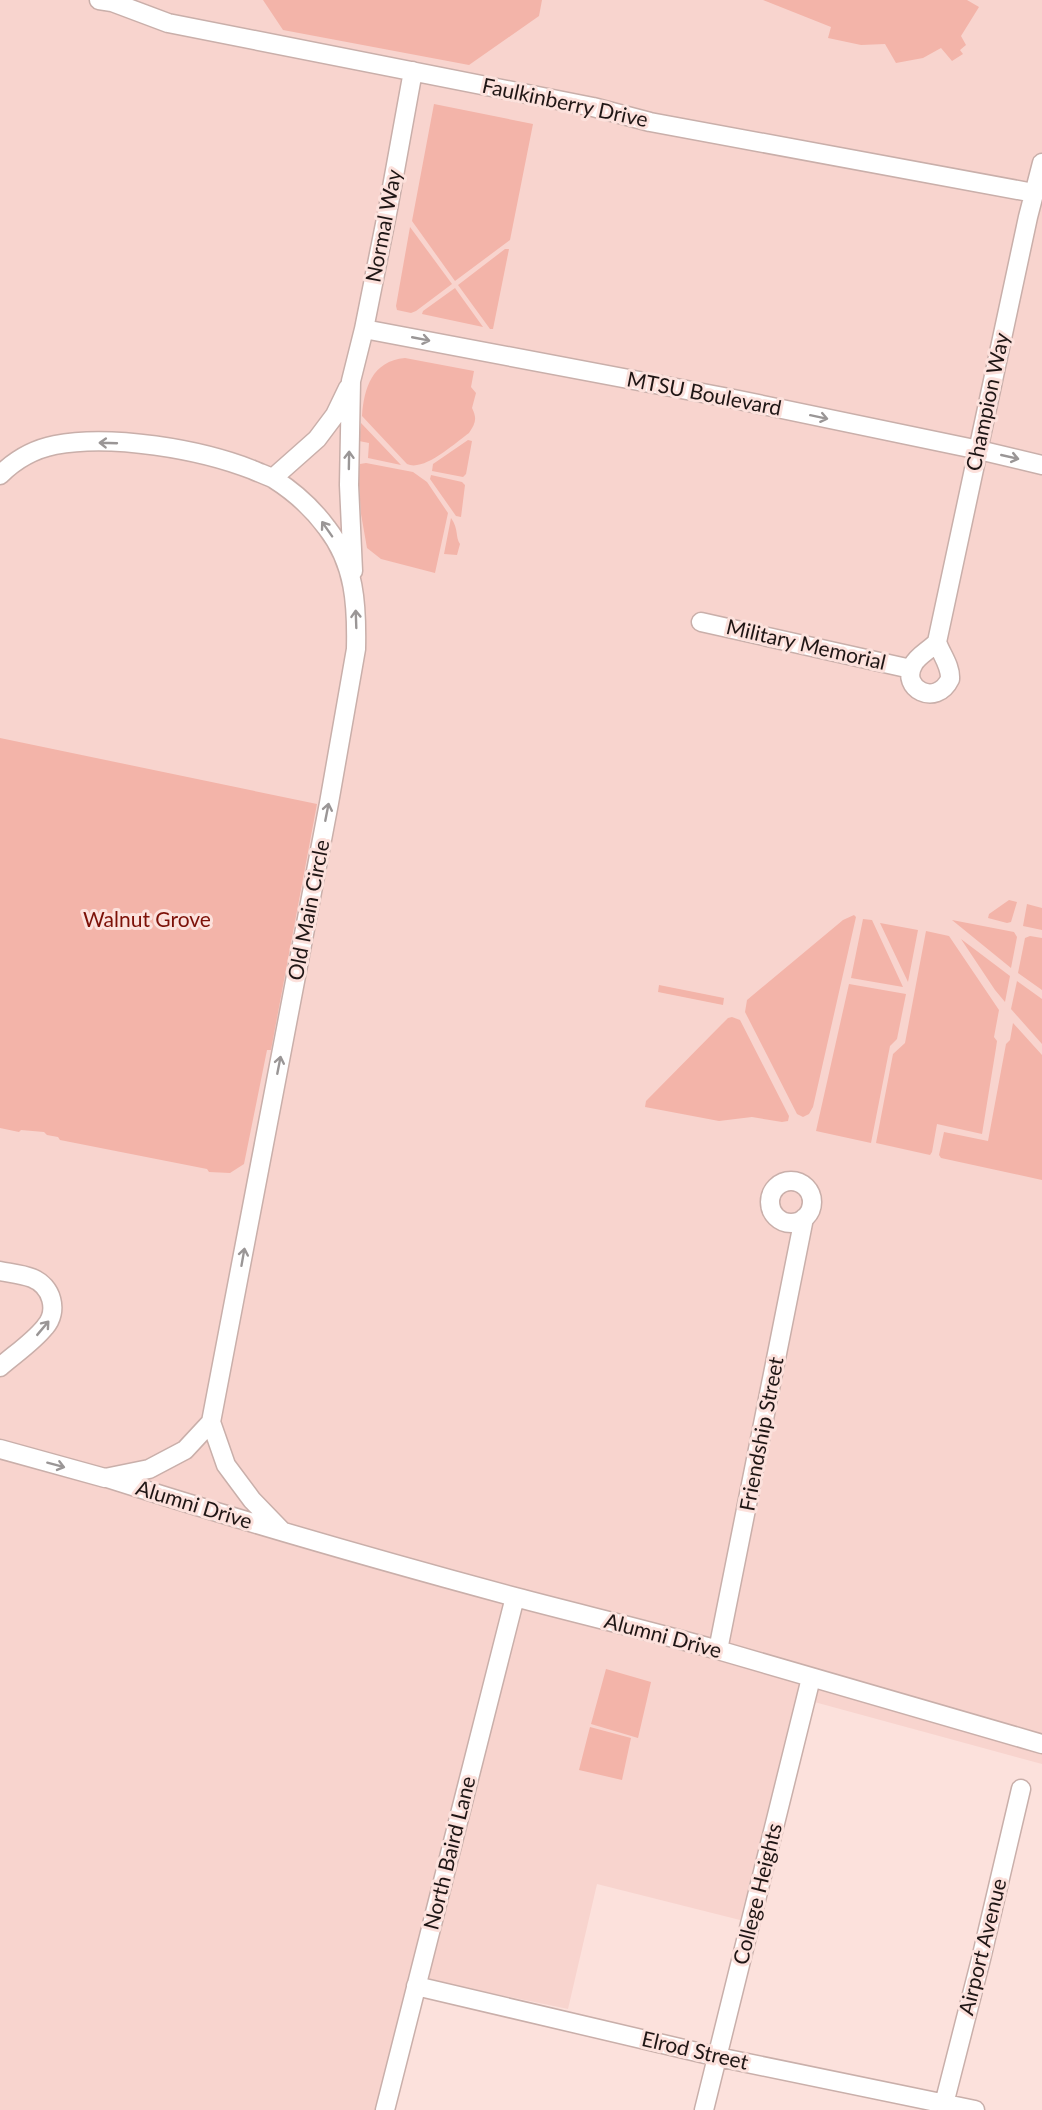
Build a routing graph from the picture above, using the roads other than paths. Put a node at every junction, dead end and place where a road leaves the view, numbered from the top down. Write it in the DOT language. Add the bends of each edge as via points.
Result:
graph roads {
  1 [pos="99,0"];
  2 [pos="413,71"];
  3 [pos="1042,163"];
  4 [pos="1034,193"];
  5 [pos="364,329"];
  6 [pos="351,381"];
  7 [pos="979,450"];
  8 [pos="1042,465"];
  9 [pos="0,475"];
  10 [pos="273,478"];
  11 [pos="353,582"];
  12 [pos="701,622"];
  13 [pos="937,642"];
  14 [pos="911,669"];
  15 [pos="804,1218"];
  16 [pos="0,1272"];
  17 [pos="0,1367"];
  18 [pos="212,1422"];
  19 [pos="0,1449"];
  20 [pos="105,1478"];
  21 [pos="282,1532"];
  22 [pos="515,1597"];
  23 [pos="718,1650"];
  24 [pos="811,1678"];
  25 [pos="1042,1744"];
  26 [pos="1021,1789"];
  27 [pos="416,1986"];
  28 [pos="718,2057"];
  29 [pos="944,2104"];
  30 [pos="386,2110"];
  31 [pos="704,2110"];
  32 [pos="975,2110"];
  1 -- 2 [label="street, Faulkinberry Drive" via="168,23"];
  2 -- 4 [label="street, Faulkinberry Drive" via="593,106 650,122"];
  2 -- 5 [label="street, Normal Way"];
  3 -- 4 [label="street, Champion Way"];
  4 -- 7 [label="street, Champion Way"];
  5 -- 6 [label="street, Normal Way"];
  5 -- 7 [label="street, MTSU Boulevard, one-way"];
  6 -- 10 [label="street, Normal Way" via="335,415 317,439"];
  11 -- 6 [label="street, Normal Way, one-way" via="349,485"];
  7 -- 8 [label="street, MTSU Boulevard, one-way"];
  7 -- 13 [label="street, Champion Way"];
  10 -- 9 [label="street, Old Main Circle, one-way" via="202,455 136,443 78,442 29,454"];
  11 -- 10 [label="street, Old Main Circle, one-way" via="329,530"];
  18 -- 11 [label="street, Old Main Circle, one-way" via="356,649"];
  12 -- 14 [label="street, Military Memorial"];
  13 -- 14 [label="street"];
  13 -- 14 [label="street" via="951,673 947,686 936,693 922,692 912,682"];
  15 -- 23 [label="street, Friendship Street"];
  17 -- 16 [label="street, one-way" via="47,1326 53,1304 42,1284 32,1278"];
  18 -- 20 [label="street" via="185,1450 149,1469"];
  18 -- 21 [label="street, Alumni Drive" via="226,1465"];
  19 -- 20 [label="street, one-way"];
  20 -- 21 [label="street, Alumni Drive"];
  21 -- 22 [label="street, Alumni Drive"];
  22 -- 23 [label="street, Alumni Drive"];
  22 -- 27 [label="street, North Baird Lane"];
  23 -- 24 [label="street, Alumni Drive"];
  24 -- 25 [label="street, Alumni Drive"];
  24 -- 28 [label="street, College Heights"];
  26 -- 29 [label="street, Airport Avenue"];
  27 -- 28 [label="street, Elrod Street"];
  27 -- 30 [label="street, North Baird Lane"];
  28 -- 29 [label="street, Elrod Street"];
  28 -- 31 [label="street, College Heights"];
  29 -- 32 [label="street, Elrod Street"];
}
